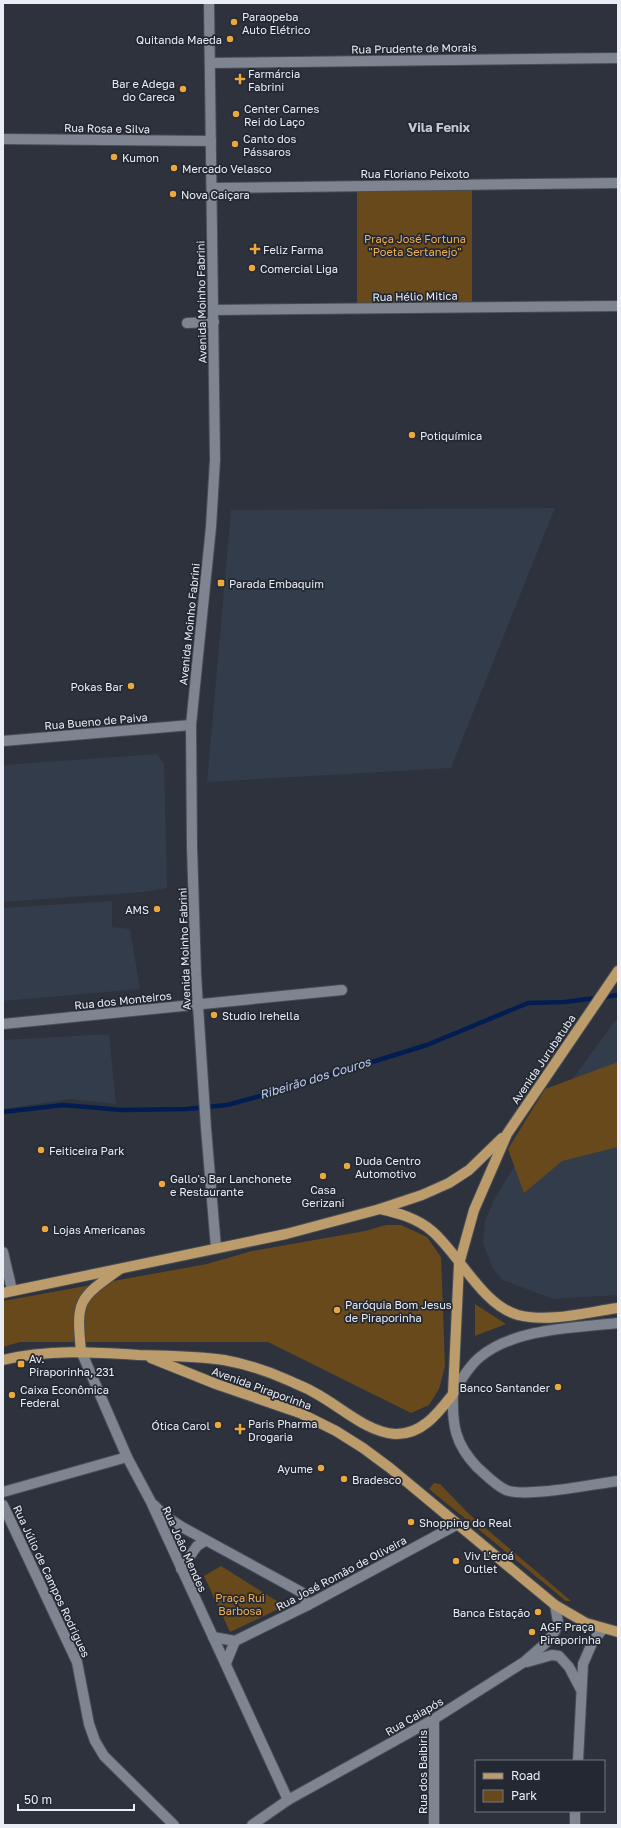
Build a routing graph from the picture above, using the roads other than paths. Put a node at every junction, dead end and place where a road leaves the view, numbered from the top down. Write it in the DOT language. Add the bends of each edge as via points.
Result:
graph roads {
  1 [pos="209,3"];
  2 [pos="618,58"];
  3 [pos="210,63"];
  4 [pos="3,139"];
  5 [pos="211,141"];
  6 [pos="618,183"];
  7 [pos="212,188"];
  8 [pos="618,306"];
  9 [pos="213,310"];
  10 [pos="214,322"];
  11 [pos="187,323"];
  12 [pos="191,725"];
  13 [pos="3,741"];
  14 [pos="616,974"];
  15 [pos="342,990"];
  16 [pos="198,1004"];
  17 [pos="3,1024"];
  18 [pos="507,1134"];
  19 [pos="380,1209"];
  20 [pos="216,1248"];
  21 [pos="3,1252"];
  22 [pos="459,1264"];
  23 [pos="124,1267"];
  24 [pos="7,1291"];
  25 [pos="618,1308"];
  26 [pos="618,1323"];
  27 [pos="82,1351"];
  28 [pos="144,1355"];
  29 [pos="3,1360"];
  30 [pos="453,1394"];
  31 [pos="127,1457"];
  32 [pos="618,1481"];
  33 [pos="3,1492"];
  34 [pos="151,1502"];
  35 [pos="3,1505"];
  36 [pos="458,1524"];
  37 [pos="205,1541"];
  38 [pos="181,1569"];
  39 [pos="308,1605"];
  40 [pos="555,1605"];
  41 [pos="603,1629"];
  42 [pos="618,1632"];
  43 [pos="213,1637"];
  44 [pos="235,1642"];
  45 [pos="524,1662"];
  46 [pos="226,1663"];
  47 [pos="580,1688"];
  48 [pos="434,1719"];
  49 [pos="578,1760"];
  50 [pos="288,1800"];
  51 [pos="575,1812"];
  52 [pos="174,1825"];
  53 [pos="252,1825"];
  54 [pos="434,1825"];
  55 [pos="574,1825"];
  1 -- 3 [label="street, Avenida Moinho Fabrini"];
  2 -- 3 [label="street, Rua Prudente de Morais"];
  3 -- 5 [label="street, Avenida Moinho Fabrini"];
  4 -- 5 [label="street, Rua Rosa e Silva"];
  5 -- 7 [label="street, Avenida Moinho Fabrini"];
  6 -- 7 [label="street, Rua Floriano Peixoto"];
  7 -- 9 [label="street, Avenida Moinho Fabrini"];
  8 -- 9 [label="street, Rua Hélio Mitica"];
  9 -- 10 [label="street, Avenida Moinho Fabrini"];
  10 -- 11 [label="street"];
  10 -- 12 [label="street, Avenida Moinho Fabrini" via="215,429 211,527"];
  12 -- 13 [label="street, Rua Bueno de Paiva"];
  12 -- 16 [label="street, Avenida Moinho Fabrini"];
  14 -- 18 [label="main road, Avenida Jurubatuba"];
  15 -- 16 [label="street, Rua dos Monteiros"];
  16 -- 17 [label="street, Rua dos Monteiros"];
  16 -- 20 [label="street, Avenida Moinho Fabrini"];
  18 -- 19 [label="main road, Avenida Jurubatuba" via="469,1170 449,1183"];
  18 -- 22 [label="main road, Avenida Jurubatuba" via="474,1210"];
  19 -- 20 [label="main road" via="286,1234"];
  19 -- 22 [label="main road" via="399,1213 424,1225 444,1243"];
  20 -- 23 [label="main road"];
  21 -- 24 [label="street"];
  22 -- 25 [label="main road" via="490,1298 518,1315 536,1318"];
  22 -- 30 [label="main road, Avenida Jurubatuba"];
  23 -- 24 [label="main road"];
  23 -- 27 [label="main road" via="89,1292 82,1303 78,1323"];
  26 -- 30 [label="street" via="510,1339 480,1357 461,1379"];
  27 -- 28 [label="main road, Avenida Piraporinha"];
  27 -- 29 [label="main road, Avenida Piraporinha"];
  27 -- 31 [label="street, Rua João Mendes"];
  28 -- 30 [label="main road, Avenida Piraporinha" via="224,1360 258,1370 315,1393 362,1422 395,1434 413,1432 421,1427"];
  28 -- 36 [label="main road, Avenida Piraporinha" via="317,1421 364,1448"];
  30 -- 32 [label="street" via="454,1428 464,1451 489,1478 505,1490 536,1492"];
  31 -- 33 [label="street"];
  31 -- 34 [label="street, Rua João Mendes"];
  34 -- 37 [label="street" via="165,1516"];
  34 -- 38 [label="street, Rua João Mendes"];
  35 -- 52 [label="street, Rua Júlio de Campos Rodrigues" via="77,1662 89,1724 95,1741 104,1756"];
  36 -- 39 [label="street, Rua José Romão de Oliveira"];
  36 -- 40 [label="main road, Avenida Piraporinha"];
  37 -- 38 [label="street" via="197,1546"];
  37 -- 39 [label="street" via="301,1592"];
  38 -- 43 [label="street, Rua João Mendes"];
  39 -- 44 [label="street, Rua José Romão de Oliveira"];
  40 -- 41 [label="main road, Avenida Piraporinha" via="586,1623"];
  40 -- 45 [label="street, Rua Caiapós" via="558,1622 555,1631 547,1642"];
  41 -- 42 [label="main road, Avenida Piraporinha"];
  41 -- 47 [label="street" via="588,1650 583,1664"];
  43 -- 44 [label="street"];
  43 -- 46 [label="street, Rua João Mendes"];
  44 -- 46 [label="street"];
  45 -- 47 [label="street" via="552,1655 559,1656 569,1667"];
  45 -- 48 [label="street, Rua Caiapós"];
  46 -- 50 [label="street, Rua João Mendes"];
  47 -- 49 [label="street"];
  48 -- 50 [label="street, Rua Caiapós"];
  48 -- 54 [label="street, Rua dos Baibiris"];
  50 -- 53 [label="street, Rua Caiapós"];
  51 -- 55 [label="street"];
}
